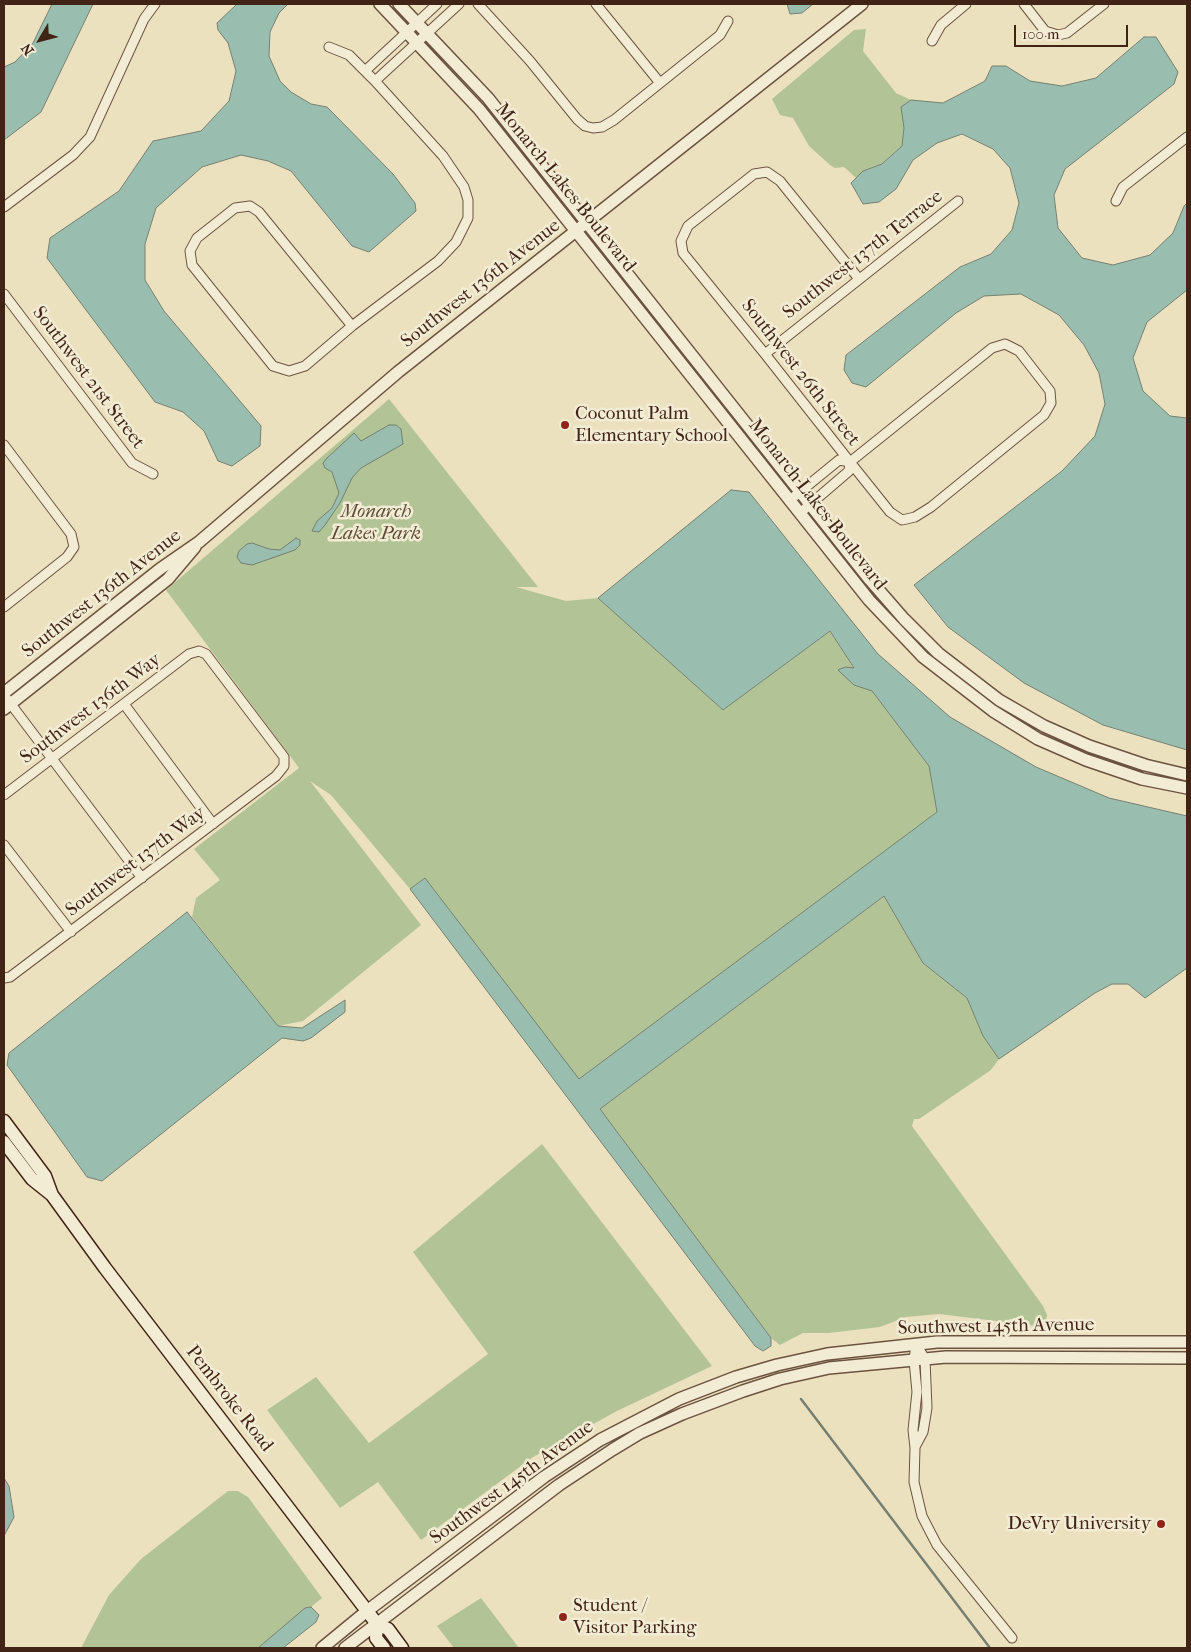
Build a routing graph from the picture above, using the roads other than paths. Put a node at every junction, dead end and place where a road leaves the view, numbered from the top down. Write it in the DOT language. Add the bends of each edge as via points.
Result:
graph roads {
  1 [pos="155,4"];
  2 [pos="380,4"];
  3 [pos="399,4"];
  4 [pos="437,4"];
  5 [pos="459,4"];
  6 [pos="478,4"];
  7 [pos="596,4"];
  8 [pos="862,4"];
  9 [pos="966,4"];
  10 [pos="1024,4"];
  11 [pos="1104,4"];
  12 [pos="728,21"];
  13 [pos="417,22"];
  14 [pos="406,32"];
  15 [pos="427,33"];
  16 [pos="932,41"];
  17 [pos="416,43"];
  18 [pos="329,47"];
  19 [pos="365,71"];
  20 [pos="375,81"];
  21 [pos="660,83"];
  22 [pos="1187,137"];
  23 [pos="958,201"];
  24 [pos="1116,201"];
  25 [pos="4,207"];
  26 [pos="587,222"];
  27 [pos="577,231"];
  28 [pos="858,279"];
  29 [pos="4,294"];
  30 [pos="352,326"];
  31 [pos="765,354"];
  32 [pos="4,445"];
  33 [pos="850,462"];
  34 [pos="831,466"];
  35 [pos="153,474"];
  36 [pos="840,478"];
  37 [pos="801,491"];
  38 [pos="790,500"];
  39 [pos="811,503"];
  40 [pos="800,513"];
  41 [pos="850,576"];
  42 [pos="4,607"];
  43 [pos="917,633"];
  44 [pos="5,700"];
  45 [pos="124,704"];
  46 [pos="52,759"];
  47 [pos="284,766"];
  48 [pos="1187,775"];
  49 [pos="1187,788"];
  50 [pos="4,795"];
  51 [pos="213,824"];
  52 [pos="4,846"];
  53 [pos="142,878"];
  54 [pos="71,932"];
  55 [pos="4,978"];
  56 [pos="4,1121"];
  57 [pos="4,1142"];
  58 [pos="52,1195"];
  59 [pos="1187,1342"];
  60 [pos="916,1344"];
  61 [pos="1187,1358"];
  62 [pos="919,1359"];
  63 [pos="367,1611"];
  64 [pos="377,1624"];
  65 [pos="1012,1638"];
  66 [pos="322,1648"];
  67 [pos="345,1648"];
  68 [pos="384,1648"];
  69 [pos="402,1648"];
  1 -- 25 [label="street" via="144,19 90,137 73,155"];
  2 -- 14 [label="street, Monarch Lakes Boulevard"];
  3 -- 13 [label="street, Monarch Lakes Boulevard"];
  4 -- 13 [label="street"];
  5 -- 15 [label="street"];
  6 -- 21 [label="street" via="585,126 593,128 614,120"];
  7 -- 21 [label="street"];
  8 -- 26 [label="street, Southwest 136th Avenue"];
  9 -- 16 [label="street" via="941,25"];
  10 -- 11 [label="street" via="1045,31 1058,35 1067,33"];
  12 -- 21 [label="street" via="720,35"];
  13 -- 14 [label="street"];
  13 -- 15 [label="street, Monarch Lakes Boulevard"];
  14 -- 17 [label="street, Monarch Lakes Boulevard"];
  14 -- 19 [label="street"];
  15 -- 17 [label="street"];
  15 -- 26 [label="street, Monarch Lakes Boulevard" via="488,98"];
  17 -- 20 [label="street"];
  17 -- 27 [label="street, Monarch Lakes Boulevard" via="479,109"];
  18 -- 19 [label="street" via="349,55"];
  19 -- 20 [label="street"];
  20 -- 30 [label="street" via="443,156 459,179 468,200 468,218 456,242 438,261"];
  22 -- 24 [label="street" via="1123,187"];
  23 -- 28 [label="street, Southwest 137th Terrace"];
  26 -- 27 [label="street, Southwest 136th Avenue"];
  26 -- 37 [label="street, Monarch Lakes Boulevard"];
  27 -- 38 [label="street, Monarch Lakes Boulevard"];
  27 -- 44 [label="street, Southwest 136th Avenue" via="398,372 199,542 160,569"];
  28 -- 31 [label="street, Southwest 137th Terrace"];
  28 -- 31 [label="street, Southwest 26th Street" via="780,181 767,172 754,174 688,226 680,241 683,253"];
  29 -- 35 [label="street, Southwest 21st Street" via="132,463"];
  30 -- 30 [label="street" via="259,212 250,206 235,208 197,238 190,251 192,265 273,366 289,371 304,366"];
  31 -- 33 [label="street, Southwest 26th Street"];
  32 -- 42 [label="street" via="71,534 74,547 67,557"];
  33 -- 33 [label="street, Southwest 26th Street" via="992,348 1005,344 1019,351 1050,391 1051,403 1044,415 915,517 902,520 890,512"];
  33 -- 34 [label="street" via="839,460"];
  33 -- 36 [label="street" via="849,471"];
  34 -- 36 [label="street"];
  34 -- 37 [label="street"];
  36 -- 39 [label="street"];
  37 -- 38 [label="street"];
  37 -- 39 [label="street, Monarch Lakes Boulevard"];
  38 -- 40 [label="street, Monarch Lakes Boulevard"];
  39 -- 40 [label="street"];
  39 -- 43 [label="street, Monarch Lakes Boulevard" via="870,580"];
  40 -- 41 [label="street, Monarch Lakes Boulevard"];
  41 -- 43 [label="street" via="865,586 909,636"];
  41 -- 49 [label="street, Monarch Lakes Boulevard" via="894,629 923,657 993,711 1038,739 1086,760 1142,779"];
  43 -- 48 [label="street, Monarch Lakes Boulevard" via="975,684 1044,726 1089,746"];
  44 -- 46 [label="street"];
  45 -- 46 [label="street, Southwest 136th Way"];
  45 -- 47 [label="street, Southwest 136th Way" via="189,654 206,654 284,757"];
  45 -- 51 [label="street"];
  46 -- 50 [label="street, Southwest 136th Way"];
  46 -- 53 [label="street"];
  47 -- 51 [label="street, Southwest 137th Way" via="276,776"];
  51 -- 53 [label="street, Southwest 137th Way"];
  52 -- 54 [label="street"];
  53 -- 54 [label="street, Southwest 137th Way"];
  54 -- 55 [label="street, Southwest 137th Way" via="10,977"];
  56 -- 58 [label="main road, Pembroke Road" via="45,1176"];
  57 -- 58 [label="main road, Pembroke Road" via="32,1179"];
  58 -- 63 [label="main road, Pembroke Road"];
  59 -- 60 [label="street, Southwest 145th Avenue"];
  60 -- 62 [label="street"];
  60 -- 63 [label="street, Southwest 145th Avenue" via="828,1354 777,1365 679,1399 635,1420 544,1477"];
  61 -- 62 [label="street, Southwest 145th Avenue"];
  62 -- 64 [label="street, Southwest 145th Avenue" via="829,1368 780,1379 682,1414 640,1433 559,1485"];
  62 -- 65 [label="street" via="913,1430 914,1482 922,1516 937,1545"];
  63 -- 64 [label="main road, Pembroke Road"];
  63 -- 66 [label="street, Southwest 145th Avenue"];
  64 -- 67 [label="street, Southwest 145th Avenue"];
  64 -- 68 [label="main road, Pembroke Road" via="376,1638"];
  64 -- 69 [label="main road, Pembroke Road" via="388,1629"];
}
